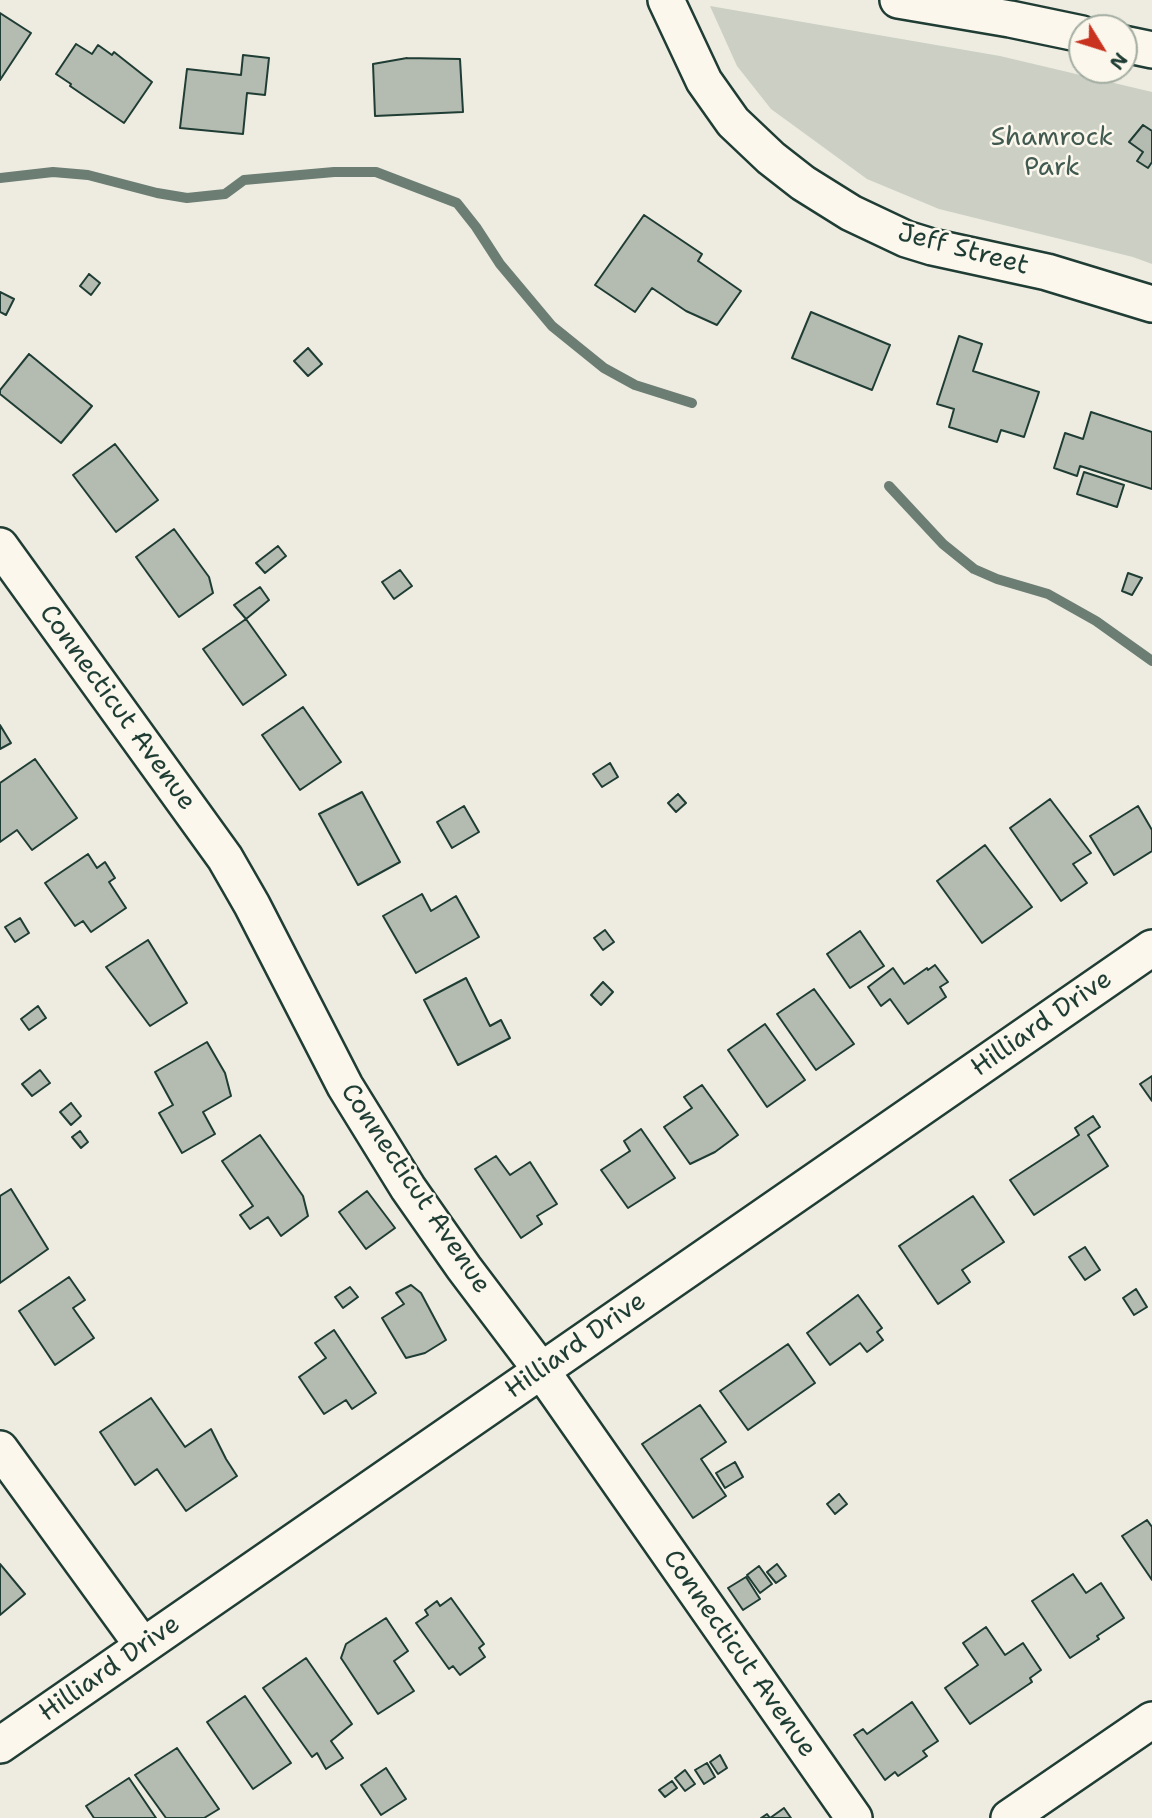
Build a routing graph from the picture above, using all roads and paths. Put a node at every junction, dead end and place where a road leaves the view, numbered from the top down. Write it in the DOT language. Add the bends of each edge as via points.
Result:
graph roads {
  1 [pos="666,0"];
  2 [pos="898,0"];
  3 [pos="1068,31"];
  4 [pos="1152,304"];
  5 [pos="0,546"];
  6 [pos="1152,948"];
  7 [pos="541,1370"];
  8 [pos="0,1449"];
  9 [pos="143,1646"];
  10 [pos="1152,1720"];
  11 [pos="0,1745"];
  12 [pos="854,1818"];
  13 [pos="1009,1818"];
  1 -- 4 [label="street, Jeff Street" via="704,80 733,122 803,183 906,239 1047,272"];
  2 -- 3 [label="street"];
  5 -- 7 [label="street, Connecticut Avenue" via="222,854 374,1134 464,1268"];
  6 -- 7 [label="street, Hilliard Drive"];
  7 -- 9 [label="street, Hilliard Drive"];
  7 -- 12 [label="street, Connecticut Avenue"];
  8 -- 9 [label="street"];
  9 -- 11 [label="street, Hilliard Drive"];
  10 -- 13 [label="street"];
}
